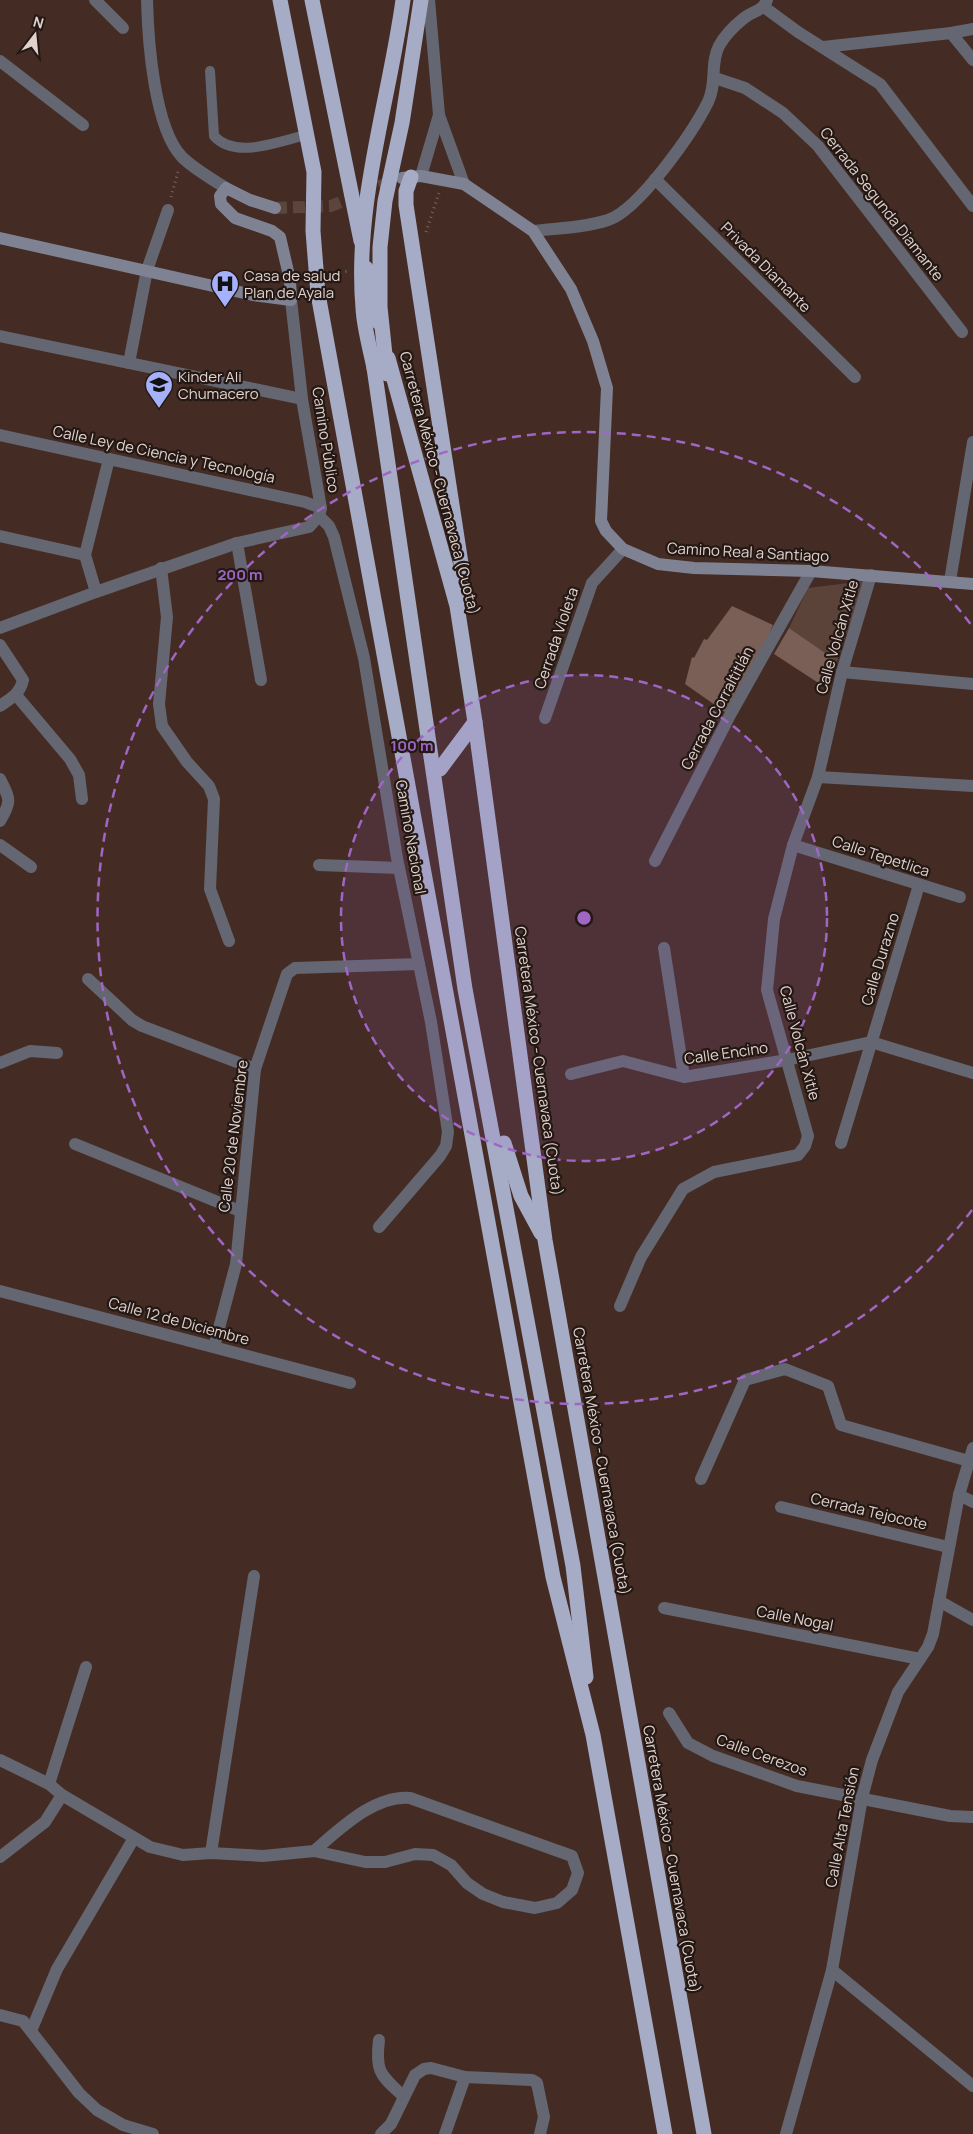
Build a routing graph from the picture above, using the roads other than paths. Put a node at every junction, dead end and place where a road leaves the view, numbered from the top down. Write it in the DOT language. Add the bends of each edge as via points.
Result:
graph roads {
  1 [pos="95,0"];
  2 [pos="147,0"];
  3 [pos="280,0"];
  4 [pos="312,0"];
  5 [pos="403,0"];
  6 [pos="421,0"];
  7 [pos="429,0"];
  8 [pos="766,3"];
  9 [pos="123,28"];
  10 [pos="973,29"];
  11 [pos="951,33"];
  12 [pos="822,47"];
  13 [pos="973,60"];
  14 [pos="0,61"];
  15 [pos="210,71"];
  16 [pos="715,78"];
  17 [pos="439,115"];
  18 [pos="83,125"];
  19 [pos="306,135"];
  20 [pos="411,177"];
  21 [pos="655,179"];
  22 [pos="464,184"];
  23 [pos="226,188"];
  24 [pos="973,206"];
  25 [pos="275,208"];
  26 [pos="168,210"];
  27 [pos="533,232"];
  28 [pos="0,238"];
  29 [pos="147,270"];
  30 [pos="291,300"];
  31 [pos="962,332"];
  32 [pos="0,336"];
  33 [pos="128,363"];
  34 [pos="855,377"];
  35 [pos="302,399"];
  36 [pos="0,435"];
  37 [pos="973,442"];
  38 [pos="109,459"];
  39 [pos="320,512"];
  40 [pos="0,536"];
  41 [pos="237,543"];
  42 [pos="623,549"];
  43 [pos="85,555"];
  44 [pos="161,568"];
  45 [pos="810,571"];
  46 [pos="871,575"];
  47 [pos="950,581"];
  48 [pos="973,584"];
  49 [pos="96,592"];
  50 [pos="457,606"];
  51 [pos="0,628"];
  52 [pos="0,645"];
  53 [pos="842,672"];
  54 [pos="261,680"];
  55 [pos="973,684"];
  56 [pos="16,695"];
  57 [pos="0,706"];
  58 [pos="545,718"];
  59 [pos="475,722"];
  60 [pos="440,770"];
  61 [pos="818,777"];
  62 [pos="0,779"];
  63 [pos="973,786"];
  64 [pos="82,799"];
  65 [pos="0,821"];
  66 [pos="793,844"];
  67 [pos="0,846"];
  68 [pos="655,861"];
  69 [pos="320,865"];
  70 [pos="31,867"];
  71 [pos="399,868"];
  72 [pos="919,885"];
  73 [pos="960,897"];
  74 [pos="228,941"];
  75 [pos="664,948"];
  76 [pos="419,964"];
  77 [pos="88,979"];
  78 [pos="871,1042"];
  79 [pos="57,1053"];
  80 [pos="787,1060"];
  81 [pos="0,1063"];
  82 [pos="255,1069"];
  83 [pos="973,1073"];
  84 [pos="571,1074"];
  85 [pos="684,1077"];
  86 [pos="841,1143"];
  87 [pos="75,1144"];
  88 [pos="240,1211"];
  89 [pos="379,1227"];
  90 [pos="546,1240"];
  91 [pos="0,1291"];
  92 [pos="620,1306"];
  93 [pos="214,1347"];
  94 [pos="350,1383"];
  95 [pos="973,1448"];
  96 [pos="969,1462"];
  97 [pos="700,1478"];
  98 [pos="959,1494"];
  99 [pos="973,1502"];
  100 [pos="781,1507"];
  101 [pos="948,1547"];
  102 [pos="254,1576"];
  103 [pos="939,1601"];
  104 [pos="664,1608"];
  105 [pos="973,1620"];
  106 [pos="920,1658"];
  107 [pos="86,1667"];
  108 [pos="669,1713"];
  109 [pos="593,1736"];
  110 [pos="0,1760"];
  111 [pos="49,1784"];
  112 [pos="62,1795"];
  113 [pos="862,1798"];
  114 [pos="973,1817"];
  115 [pos="134,1838"];
  116 [pos="314,1851"];
  117 [pos="211,1853"];
  118 [pos="0,1857"];
  119 [pos="832,1970"];
  120 [pos="0,2015"];
  121 [pos="31,2031"];
  122 [pos="380,2040"];
  123 [pos="465,2077"];
  124 [pos="973,2086"];
  125 [pos="404,2097"];
  126 [pos="153,2134"];
  127 [pos="380,2134"];
  128 [pos="445,2134"];
  129 [pos="540,2134"];
  130 [pos="665,2134"];
  131 [pos="704,2134"];
  132 [pos="786,2134"];
  1 -- 9 [label="street"];
  2 -- 23 [label="street" via="157,93 170,138 182,156"];
  3 -- 19 [label="highway"];
  4 -- 50 [label="highway, Carretera México - Cuernavaca (Cuota)" via="372,301"];
  5 -- 109 [label="highway, bridge" via="373,159 363,247 363,309 399,525 465,988 573,1566"];
  6 -- 60 [label="highway, bridge" via="402,123 385,201 380,247 380,307"];
  7 -- 17 [label="street"];
  8 -- 12 [label="street" via="798,32"];
  8 -- 16 [label="street" via="725,36 715,54"];
  10 -- 11 [label="street"];
  11 -- 12 [label="street"];
  11 -- 13 [label="street"];
  12 -- 24 [label="street" via="880,84"];
  14 -- 18 [label="street"];
  15 -- 19 [label="lane" via="214,136 219,141 244,149"];
  16 -- 21 [label="street" via="709,101"];
  16 -- 31 [label="street, Cerrada Segunda Diamante" via="745,88 784,113 818,146"];
  17 -- 20 [label="street"];
  17 -- 22 [label="street"];
  19 -- 109 [label="highway" via="314,172 313,231 318,294 553,1577"];
  20 -- 22 [label="street"];
  20 -- 50 [label="highway" via="406,191 408,222 462,570"];
  21 -- 27 [label="street" via="636,202 610,220"];
  21 -- 34 [label="street, Privada Diamante"];
  22 -- 27 [label="street, Camino Real a Santiago"];
  23 -- 25 [label="street"];
  23 -- 30 [label="street, Camino Público" via="220,196 221,204 235,218 280,237"];
  26 -- 29 [label="street"];
  27 -- 42 [label="street, Camino Real a Santiago" via="571,289 593,341 607,388 600,521"];
  28 -- 29 [label="street"];
  29 -- 30 [label="street" via="253,295"];
  29 -- 33 [label="street"];
  30 -- 35 [label="street, Camino Público"];
  32 -- 33 [label="street"];
  33 -- 35 [label="street"];
  35 -- 39 [label="street, Camino Público"];
  36 -- 38 [label="street, Calle Ley de Ciencia y Tecnología"];
  37 -- 47 [label="street"];
  38 -- 39 [label="street, Calle Ley de Ciencia y Tecnología" via="305,502"];
  38 -- 43 [label="street"];
  39 -- 41 [label="street" via="308,527"];
  39 -- 71 [label="street, Camino Nacional" via="334,537 364,658"];
  40 -- 43 [label="street"];
  41 -- 44 [label="street"];
  41 -- 54 [label="street"];
  42 -- 45 [label="street, Camino Real a Santiago" via="658,564"];
  42 -- 58 [label="street, Cerrada Violeta" via="592,583"];
  43 -- 49 [label="street"];
  44 -- 49 [label="street"];
  44 -- 74 [label="street" via="167,617 159,704 162,726 187,762 209,786 214,799 210,889"];
  45 -- 46 [label="street, Camino Real a Santiago"];
  45 -- 68 [label="street, Cerrada Corraltitlán" via="730,715"];
  46 -- 47 [label="street, Camino Real a Santiago"];
  46 -- 53 [label="street, Calle Volcán Xitle"];
  47 -- 48 [label="street, Camino Real a Santiago"];
  49 -- 51 [label="street"];
  50 -- 59 [label="highway, Carretera México - Cuernavaca (Cuota)"];
  52 -- 56 [label="street" via="23,680"];
  53 -- 55 [label="street"];
  53 -- 61 [label="street, Calle Volcán Xitle"];
  56 -- 57 [label="street"];
  56 -- 64 [label="street" via="70,760 79,775"];
  59 -- 60 [label="highway"];
  59 -- 90 [label="highway, Carretera México - Cuernavaca (Cuota)"];
  60 -- 90 [label="highway" via="469,976 504,1142 521,1196"];
  61 -- 63 [label="street"];
  61 -- 66 [label="street, Calle Volcán Xitle"];
  62 -- 65 [label="street" via="10,798"];
  66 -- 72 [label="street, Calle Tepetlica"];
  66 -- 80 [label="street, Calle Volcán Xitle" via="774,919 767,990"];
  67 -- 70 [label="street"];
  69 -- 71 [label="street"];
  71 -- 76 [label="street, Camino Nacional"];
  72 -- 73 [label="street, Calle Tepetlica"];
  72 -- 78 [label="street, Calle Durazno"];
  75 -- 85 [label="street"];
  76 -- 82 [label="street, Calle 20 de Noviembre" via="295,968 287,974"];
  76 -- 89 [label="street, Camino Nacional" via="448,1132 446,1146"];
  77 -- 82 [label="street" via="132,1020 155,1032"];
  78 -- 80 [label="street, Calle Encino"];
  78 -- 83 [label="street, Calle Encino"];
  78 -- 86 [label="street, Calle Durazno"];
  79 -- 81 [label="street" via="30,1051"];
  80 -- 85 [label="street, Calle Encino"];
  80 -- 92 [label="street, Calle Volcán Xitle" via="808,1136 805,1146 798,1155 714,1172 683,1189 641,1257"];
  82 -- 88 [label="street, Calle 20 de Noviembre"];
  84 -- 85 [label="street, Calle Encino" via="624,1061"];
  87 -- 88 [label="street"];
  88 -- 93 [label="street, Calle 20 de Noviembre" via="236,1264"];
  90 -- 131 [label="highway, Carretera México - Cuernavaca (Cuota)"];
  91 -- 93 [label="street, Calle 12 de Diciembre"];
  93 -- 94 [label="street, Calle 12 de Diciembre"];
  95 -- 96 [label="street, Calle Alta Tensión"];
  96 -- 97 [label="street" via="841,1425 828,1386 786,1369 745,1380"];
  96 -- 98 [label="street, Calle Alta Tensión"];
  98 -- 99 [label="street"];
  98 -- 101 [label="street, Calle Alta Tensión"];
  100 -- 101 [label="street, Cerrada Tejocote"];
  101 -- 103 [label="street, Calle Alta Tensión"];
  102 -- 117 [label="street"];
  103 -- 105 [label="street"];
  103 -- 106 [label="street, Calle Alta Tensión" via="933,1634"];
  104 -- 106 [label="street, Calle Nogal"];
  106 -- 113 [label="street, Calle Alta Tensión" via="898,1692 885,1722"];
  107 -- 111 [label="street"];
  108 -- 113 [label="street, Calle Cerezos" via="688,1743 713,1756 797,1786"];
  109 -- 130 [label="highway"];
  110 -- 111 [label="street"];
  111 -- 112 [label="street"];
  112 -- 115 [label="street"];
  112 -- 118 [label="street" via="45,1822"];
  113 -- 114 [label="street, Calle Cerezos" via="950,1816"];
  113 -- 119 [label="street, Calle Alta Tensión"];
  115 -- 117 [label="street" via="150,1847 183,1855"];
  115 -- 121 [label="street" via="56,1969"];
  116 -- 116 [label="street" via="341,1828 383,1801 396,1797 410,1798 572,1856 578,1873 572,1890 557,1903 535,1908 503,1902 483,1894 467,1883 451,1865 433,1855 415,1854 385,1862 365,1862"];
  116 -- 117 [label="street" via="263,1856"];
  119 -- 124 [label="street"];
  119 -- 132 [label="street, Calle Alta Tensión"];
  120 -- 121 [label="street" via="23,2021"];
  121 -- 126 [label="street" via="79,2093 97,2110 123,2125"];
  122 -- 125 [label="street" via="376,2061 382,2074"];
  123 -- 125 [label="street" via="424,2069 415,2075"];
  123 -- 128 [label="street"];
  123 -- 129 [label="street" via="532,2080 537,2083 544,2117"];
  125 -- 127 [label="street" via="391,2124"];
}
